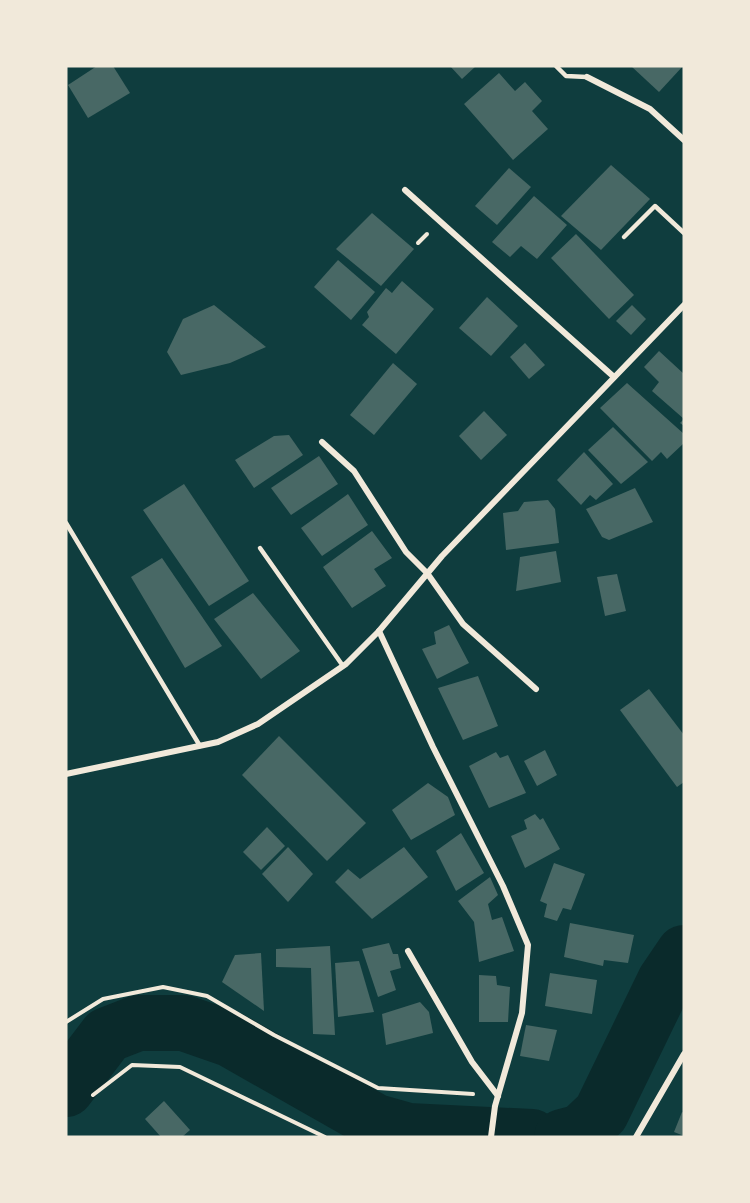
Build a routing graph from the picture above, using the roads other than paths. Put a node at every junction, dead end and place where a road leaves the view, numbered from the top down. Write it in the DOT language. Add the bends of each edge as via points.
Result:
graph roads {
  1 [pos="556,66"];
  2 [pos="587,77"];
  3 [pos="684,140"];
  4 [pos="405,190"];
  5 [pos="684,233"];
  6 [pos="624,237"];
  7 [pos="684,305"];
  8 [pos="614,377"];
  9 [pos="322,442"];
  10 [pos="66,523"];
  11 [pos="260,549"];
  12 [pos="427,573"];
  13 [pos="379,631"];
  14 [pos="343,666"];
  15 [pos="536,689"];
  16 [pos="200,746"];
  17 [pos="66,774"];
  18 [pos="408,951"];
  19 [pos="684,1054"];
  20 [pos="498,1096"];
  21 [pos="491,1137"];
  22 [pos="636,1137"];
  1 -- 2 [label="lane" via="566,75"];
  2 -- 3 [label="street" via="650,109"];
  4 -- 8 [label="street"];
  5 -- 6 [label="lane" via="655,206"];
  7 -- 8 [label="street"];
  8 -- 12 [label="street"];
  9 -- 12 [label="street" via="354,471 405,552"];
  10 -- 16 [label="lane"];
  11 -- 14 [label="lane"];
  12 -- 13 [label="street"];
  12 -- 15 [label="street" via="463,624"];
  13 -- 14 [label="street"];
  13 -- 20 [label="street" via="494,866 528,945 522,1013"];
  14 -- 16 [label="street" via="258,724"];
  16 -- 17 [label="street"];
  18 -- 20 [label="street" via="472,1062"];
  19 -- 22 [label="street"];
  20 -- 21 [label="street"];
}
